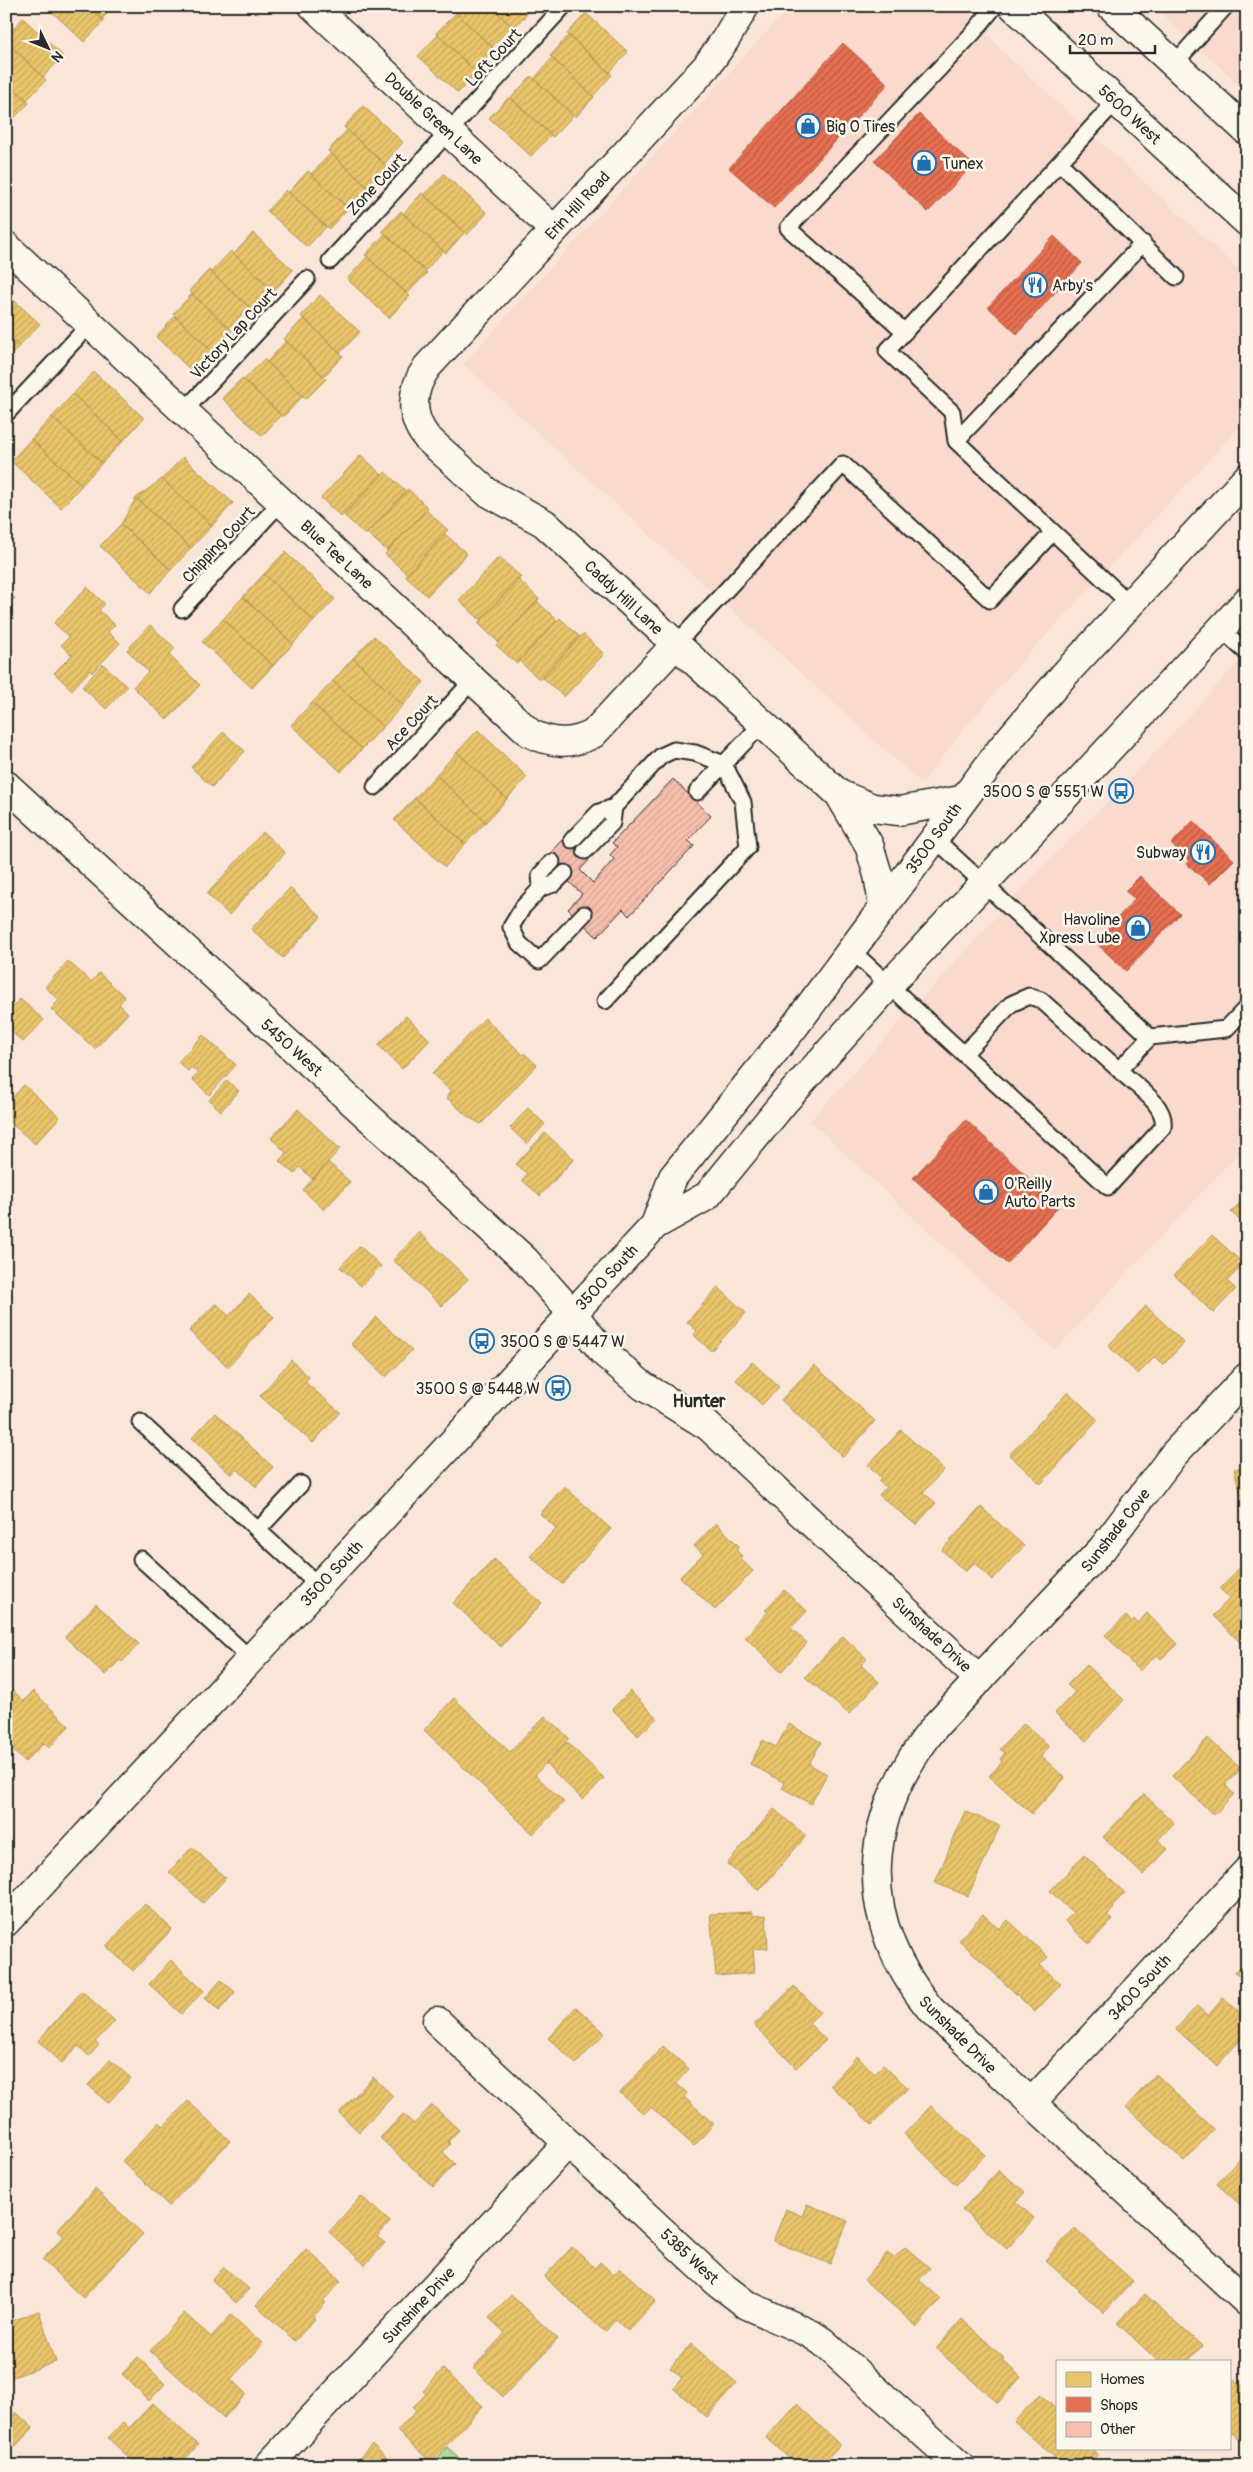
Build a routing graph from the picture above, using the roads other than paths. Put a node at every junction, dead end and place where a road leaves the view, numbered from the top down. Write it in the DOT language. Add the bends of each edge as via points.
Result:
graph roads {
  1 [pos="313,6"];
  2 [pos="564,6"];
  3 [pos="744,6"];
  4 [pos="995,6"];
  5 [pos="1013,6"];
  6 [pos="1111,6"];
  7 [pos="1226,6"];
  8 [pos="1174,64"];
  9 [pos="1116,101"];
  10 [pos="1247,131"];
  11 [pos="448,132"];
  12 [pos="1060,163"];
  13 [pos="1247,222"];
  14 [pos="554,230"];
  15 [pos="1143,242"];
  16 [pos="6,246"];
  17 [pos="330,261"];
  18 [pos="1176,277"];
  19 [pos="307,279"];
  20 [pos="90,324"];
  21 [pos="905,332"];
  22 [pos="414,404"];
  23 [pos="184,412"];
  24 [pos="6,414"];
  25 [pos="956,441"];
  26 [pos="1247,478"];
  27 [pos="280,502"];
  28 [pos="1054,532"];
  29 [pos="1247,601"];
  30 [pos="1130,604"];
  31 [pos="182,609"];
  32 [pos="1221,629"];
  33 [pos="676,644"];
  34 [pos="1247,653"];
  35 [pos="473,680"];
  36 [pos="762,724"];
  37 [pos="724,764"];
  38 [pos="6,785"];
  39 [pos="376,787"];
  40 [pos="697,792"];
  41 [pos="838,794"];
  42 [pos="961,800"];
  43 [pos="614,807"];
  44 [pos="933,837"];
  45 [pos="572,840"];
  46 [pos="585,852"];
  47 [pos="552,862"];
  48 [pos="565,873"];
  49 [pos="984,884"];
  50 [pos="541,888"];
  51 [pos="883,905"];
  52 [pos="584,914"];
  53 [pos="850,949"];
  54 [pos="889,985"];
  55 [pos="605,1001"];
  56 [pos="1247,1007"];
  57 [pos="1150,1037"];
  58 [pos="964,1054"];
  59 [pos="1119,1070"];
  60 [pos="655,1225"];
  61 [pos="572,1313"];
  62 [pos="1247,1377"];
  63 [pos="140,1422"];
  64 [pos="301,1484"];
  65 [pos="258,1530"];
  66 [pos="141,1559"];
  67 [pos="319,1586"];
  68 [pos="251,1659"];
  69 [pos="980,1680"];
  70 [pos="1247,1871"];
  71 [pos="6,1922"];
  72 [pos="437,2021"];
  73 [pos="1031,2103"];
  74 [pos="568,2143"];
  75 [pos="1247,2302"];
  76 [pos="268,2466"];
  77 [pos="960,2466"];
  1 -- 11 [label="street, Double Green Lane"];
  2 -- 11 [label="lane, Loft Court"];
  3 -- 14 [label="street, Erin Hill Road" via="726,40 706,67"];
  4 -- 21 [label="lane" via="788,228"];
  5 -- 9 [label="street, 5600 West"];
  6 -- 8 [label="street"];
  7 -- 8 [label="lane"];
  8 -- 10 [label="street"];
  9 -- 12 [label="lane"];
  9 -- 13 [label="street, 5600 West"];
  11 -- 14 [label="street, Double Green Lane"];
  11 -- 17 [label="lane, Zone Court"];
  12 -- 15 [label="lane"];
  12 -- 21 [label="lane"];
  14 -- 22 [label="street, Erin Hill Road" via="427,366 416,384"];
  15 -- 18 [label="lane"];
  15 -- 25 [label="lane"];
  16 -- 20 [label="street, Blue Tee Lane"];
  19 -- 23 [label="lane, Victory Lap Court"];
  20 -- 23 [label="street, Blue Tee Lane"];
  20 -- 24 [label="lane"];
  21 -- 25 [label="lane" via="887,351 952,412"];
  22 -- 33 [label="street, Caddy Hill Lane" via="417,422 427,438 488,492 544,523"];
  23 -- 27 [label="street, Blue Tee Lane"];
  25 -- 28 [label="lane"];
  26 -- 30 [label="street, 3500 South"];
  27 -- 31 [label="lane, Chipping Court"];
  27 -- 35 [label="street, Blue Tee Lane"];
  28 -- 30 [label="lane"];
  28 -- 33 [label="lane" via="990,600 843,464"];
  29 -- 32 [label="street, 3500 South"];
  30 -- 42 [label="street, 3500 South" via="1032,711"];
  32 -- 34 [label="lane"];
  32 -- 49 [label="street, 3500 South"];
  33 -- 35 [label="street, Blue Tee Lane" via="602,726 582,739 570,742 549,740 530,733"];
  33 -- 36 [label="street, Caddy Hill Lane"];
  35 -- 39 [label="lane, Ace Court"];
  36 -- 37 [label="lane"];
  36 -- 41 [label="street, Caddy Hill Lane"];
  37 -- 40 [label="lane"];
  37 -- 43 [label="lane" via="695,753 674,750 661,756"];
  37 -- 55 [label="lane" via="743,802 748,847"];
  38 -- 61 [label="street, 5450 West" via="525,1260"];
  41 -- 42 [label="street, Caddy Hill Lane" via="873,808 899,811"];
  41 -- 51 [label="street, Caddy Hill Lane" via="869,845"];
  42 -- 44 [label="street, 3500 South"];
  43 -- 45 [label="lane" via="599,812"];
  43 -- 46 [label="lane" via="612,823"];
  44 -- 49 [label="lane"];
  44 -- 51 [label="street, 3500 South"];
  47 -- 50 [label="lane" via="540,875"];
  48 -- 50 [label="lane" via="554,884"];
  49 -- 54 [label="street, 3500 South"];
  49 -- 57 [label="lane"];
  50 -- 52 [label="lane" via="511,927 519,943 539,961"];
  51 -- 53 [label="street, 3500 South"];
  53 -- 54 [label="lane"];
  53 -- 60 [label="street, 3500 South" via="766,1062 674,1177"];
  54 -- 58 [label="lane"];
  54 -- 60 [label="street, 3500 South" via="784,1102 707,1196"];
  56 -- 57 [label="lane" via="1226,1029"];
  57 -- 59 [label="lane"];
  58 -- 59 [label="lane" via="1011,1004 1029,996 1041,1000"];
  58 -- 59 [label="lane" via="1108,1187 1163,1127 1164,1120 1161,1110"];
  60 -- 61 [label="street, 3500 South"];
  61 -- 67 [label="street, 3500 South"];
  61 -- 69 [label="street, Sunshade Drive" via="604,1353 643,1386 696,1417 723,1439"];
  62 -- 69 [label="street, Sunshade Cove" via="1174,1454 1102,1549"];
  63 -- 65 [label="lane"];
  64 -- 65 [label="lane"];
  65 -- 67 [label="lane"];
  66 -- 68 [label="lane"];
  67 -- 68 [label="street, 3500 South"];
  68 -- 71 [label="street, 3500 South"];
  69 -- 73 [label="street, Sunshade Drive" via="920,1745 898,1781 878,1848 876,1886 889,1942 915,1990 950,2029"];
  70 -- 73 [label="street, 3400 South"];
  72 -- 74 [label="street, 5385 West"];
  73 -- 75 [label="street, Sunshade Drive"];
  74 -- 76 [label="street, Sunshine Drive"];
  74 -- 77 [label="street, 5385 West" via="733,2295 762,2313 812,2334 823,2342"];
}
